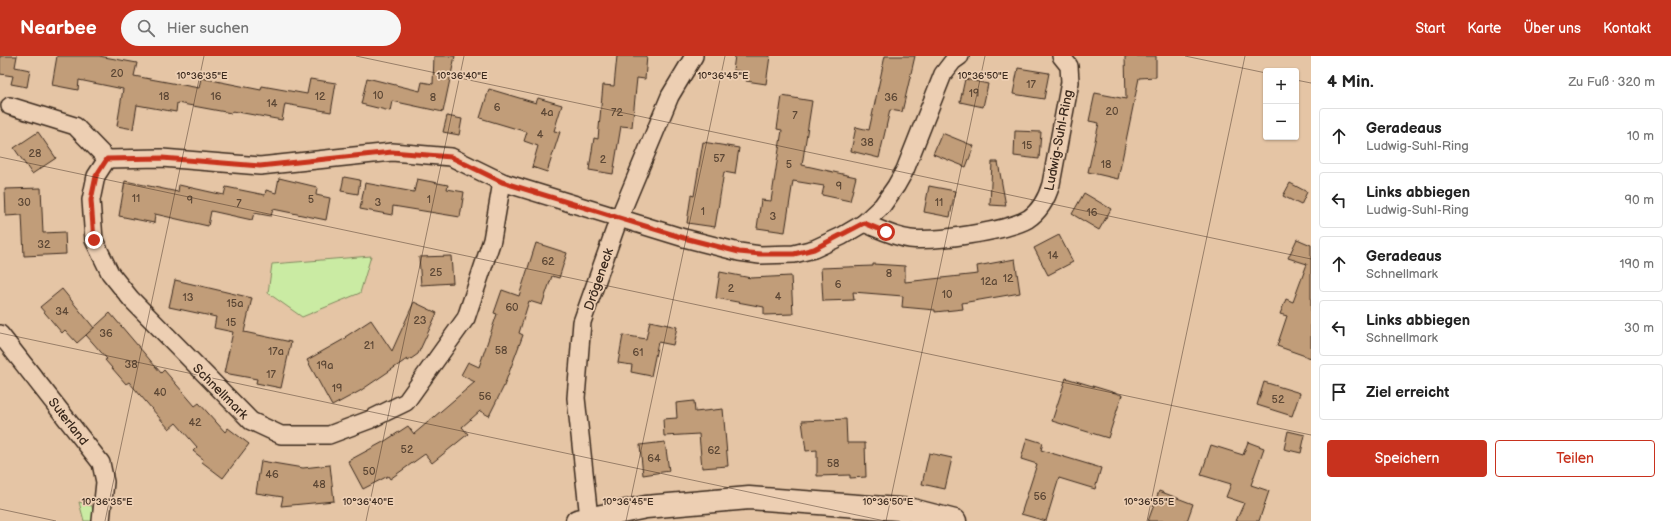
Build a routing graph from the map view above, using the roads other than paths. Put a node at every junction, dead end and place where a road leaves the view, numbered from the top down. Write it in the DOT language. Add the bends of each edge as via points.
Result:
graph roads {
  1 [pos="694,56"];
  2 [pos="960,56"];
  3 [pos="1061,56"];
  4 [pos="10,106"];
  5 [pos="107,159"];
  6 [pos="502,182"];
  7 [pos="619,218"];
  8 [pos="864,223"];
  9 [pos="0,334"];
  10 [pos="583,520"];
  11 [pos="101,521"];
  12 [pos="955,521"];
  1 -- 7 [label="street, Drögeneck" via="670,96"];
  2 -- 8 [label="street" via="943,74 905,170 896,186 882,206"];
  3 -- 8 [label="street, Ludwig-Suhl-Ring" via="1069,66 1070,82 1055,166 1047,197 1031,216 997,230 928,240 897,236"];
  4 -- 5 [label="street" via="74,126"];
  5 -- 6 [label="street" via="162,158 260,166 392,152 451,157"];
  5 -- 6 [label="street, Schnellmark" via="96,176 91,200 94,240 110,273 131,299 251,421 281,435 329,435 406,402 466,318 492,240"];
  6 -- 7 [label="street"];
  7 -- 8 [label="street" via="718,247 760,254 794,254 814,249"];
  7 -- 10 [label="street, Drögeneck" via="582,322 576,398"];
  9 -- 11 [label="street, Suterland" via="101,463 105,482"];
  10 -- 12 [label="main road" via="646,508 749,498 912,510"];
}
